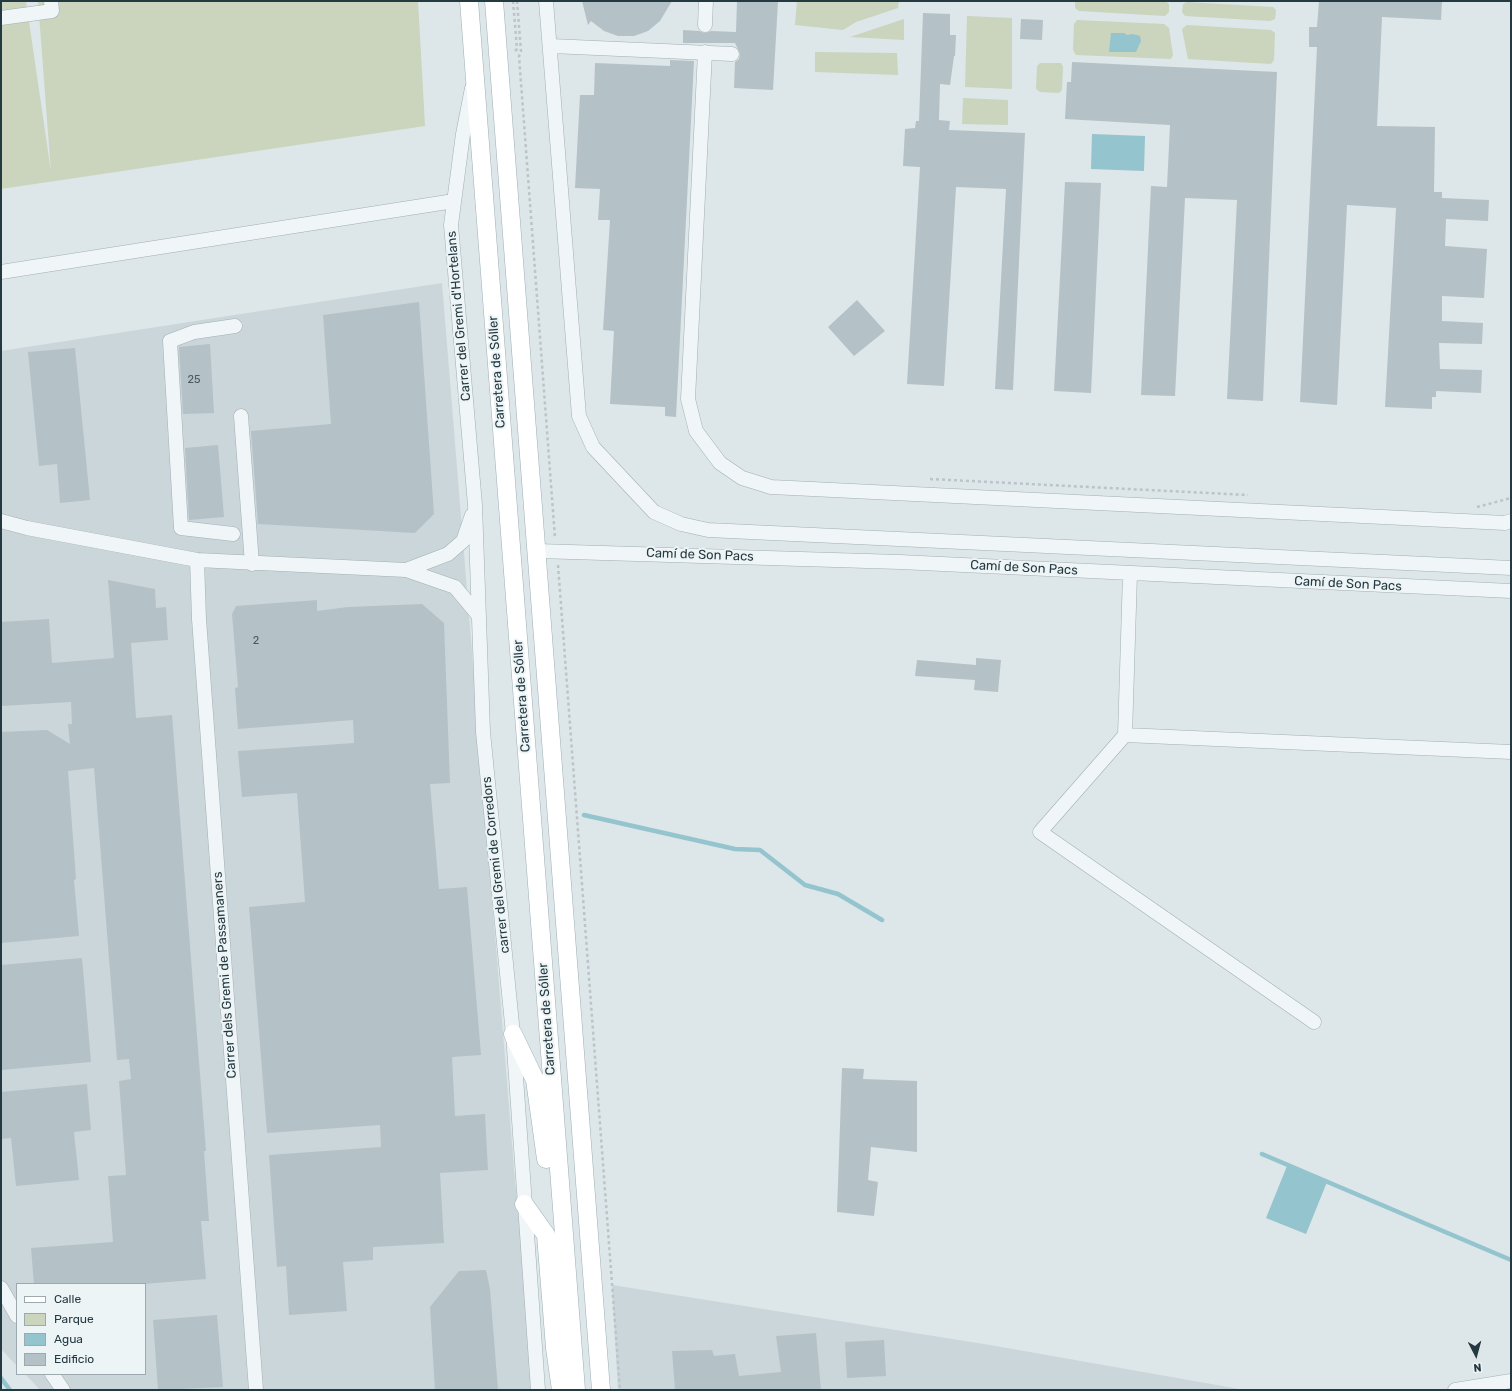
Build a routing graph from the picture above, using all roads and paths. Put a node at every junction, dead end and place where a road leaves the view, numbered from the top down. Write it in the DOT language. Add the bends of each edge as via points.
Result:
graph roads {
  1 [pos="469,1"];
  2 [pos="494,1"];
  3 [pos="517,1"];
  4 [pos="546,1"];
  5 [pos="706,1"];
  6 [pos="52,6"];
  7 [pos="1,18"];
  8 [pos="705,25"];
  9 [pos="551,46"];
  10 [pos="705,52"];
  11 [pos="732,54"];
  12 [pos="475,74"];
  13 [pos="454,201"];
  14 [pos="1,272"];
  15 [pos="235,326"];
  16 [pos="240,416"];
  17 [pos="475,505"];
  18 [pos="1,521"];
  19 [pos="1511,521"];
  20 [pos="233,534"];
  21 [pos="537,551"];
  22 [pos="556,551"];
  23 [pos="196,560"];
  24 [pos="477,560"];
  25 [pos="252,564"];
  26 [pos="1511,568"];
  27 [pos="406,570"];
  28 [pos="1130,574"];
  29 [pos="1511,591"];
  30 [pos="479,616"];
  31 [pos="1125,735"];
  32 [pos="1511,752"];
  33 [pos="1314,1022"];
  34 [pos="513,1034"];
  35 [pos="524,1204"];
  36 [pos="563,1225"];
  37 [pos="1,1288"];
  38 [pos="16,1314"];
  39 [pos="53,1375"];
  40 [pos="1511,1381"];
  41 [pos="63,1390"];
  42 [pos="256,1390"];
  43 [pos="538,1390"];
  44 [pos="561,1390"];
  45 [pos="576,1390"];
  46 [pos="601,1390"];
  47 [pos="620,1390"];
  48 [pos="1456,1390"];
  1 -- 12 [label="main road, Carretera de Sóller"];
  2 -- 21 [label="main road, Carretera de Sóller"];
  3 -- 22 [label="path"];
  4 -- 9 [label="street"];
  5 -- 8 [label="street"];
  6 -- 7 [label="street"];
  9 -- 10 [label="street"];
  9 -- 26 [label="street" via="579,416 593,447 654,512 681,524 708,530"];
  10 -- 11 [label="street"];
  10 -- 19 [label="street" via="688,399 696,431 720,463 742,478 771,487 1505,523"];
  12 -- 13 [label="street, Carrer del Gremi d'Hortelans" via="463,134"];
  12 -- 36 [label="main road, Carretera de Sóller"];
  13 -- 14 [label="street"];
  13 -- 17 [label="street, Carrer del Gremi d'Hortelans" via="451,225"];
  15 -- 20 [label="street" via="194,332 170,341 181,528"];
  16 -- 25 [label="street"];
  17 -- 24 [label="street, Carrer del Gremi d'Hortelans"];
  17 -- 27 [label="street" via="463,541 448,554"];
  18 -- 23 [label="street"];
  21 -- 22 [label="street, Camí de Son Pacs"];
  21 -- 46 [label="main road, Carretera de Sóller"];
  22 -- 28 [label="street, Camí de Son Pacs" via="799,558"];
  22 -- 47 [label="path"];
  23 -- 25 [label="street"];
  23 -- 42 [label="street, Carrer dels Gremi de Passamaners"];
  24 -- 30 [label="street, carrer del Gremi de Corredors"];
  25 -- 27 [label="street"];
  27 -- 30 [label="street" via="455,587"];
  28 -- 29 [label="street, Camí de Son Pacs"];
  28 -- 31 [label="street"];
  30 -- 34 [label="street, carrer del Gremi de Corredors" via="483,732"];
  31 -- 32 [label="street"];
  31 -- 33 [label="street" via="1040,832"];
  34 -- 35 [label="street, carrer del Gremi de Corredors"];
  34 -- 36 [label="main road" via="535,1080 551,1198"];
  35 -- 43 [label="street, carrer del Gremi de Corredors"];
  35 -- 44 [label="main road" via="546,1235"];
  36 -- 45 [label="main road, Carretera de Sóller"];
  37 -- 38 [label="street"];
  39 -- 41 [label="street"];
  40 -- 48 [label="street"];
}
